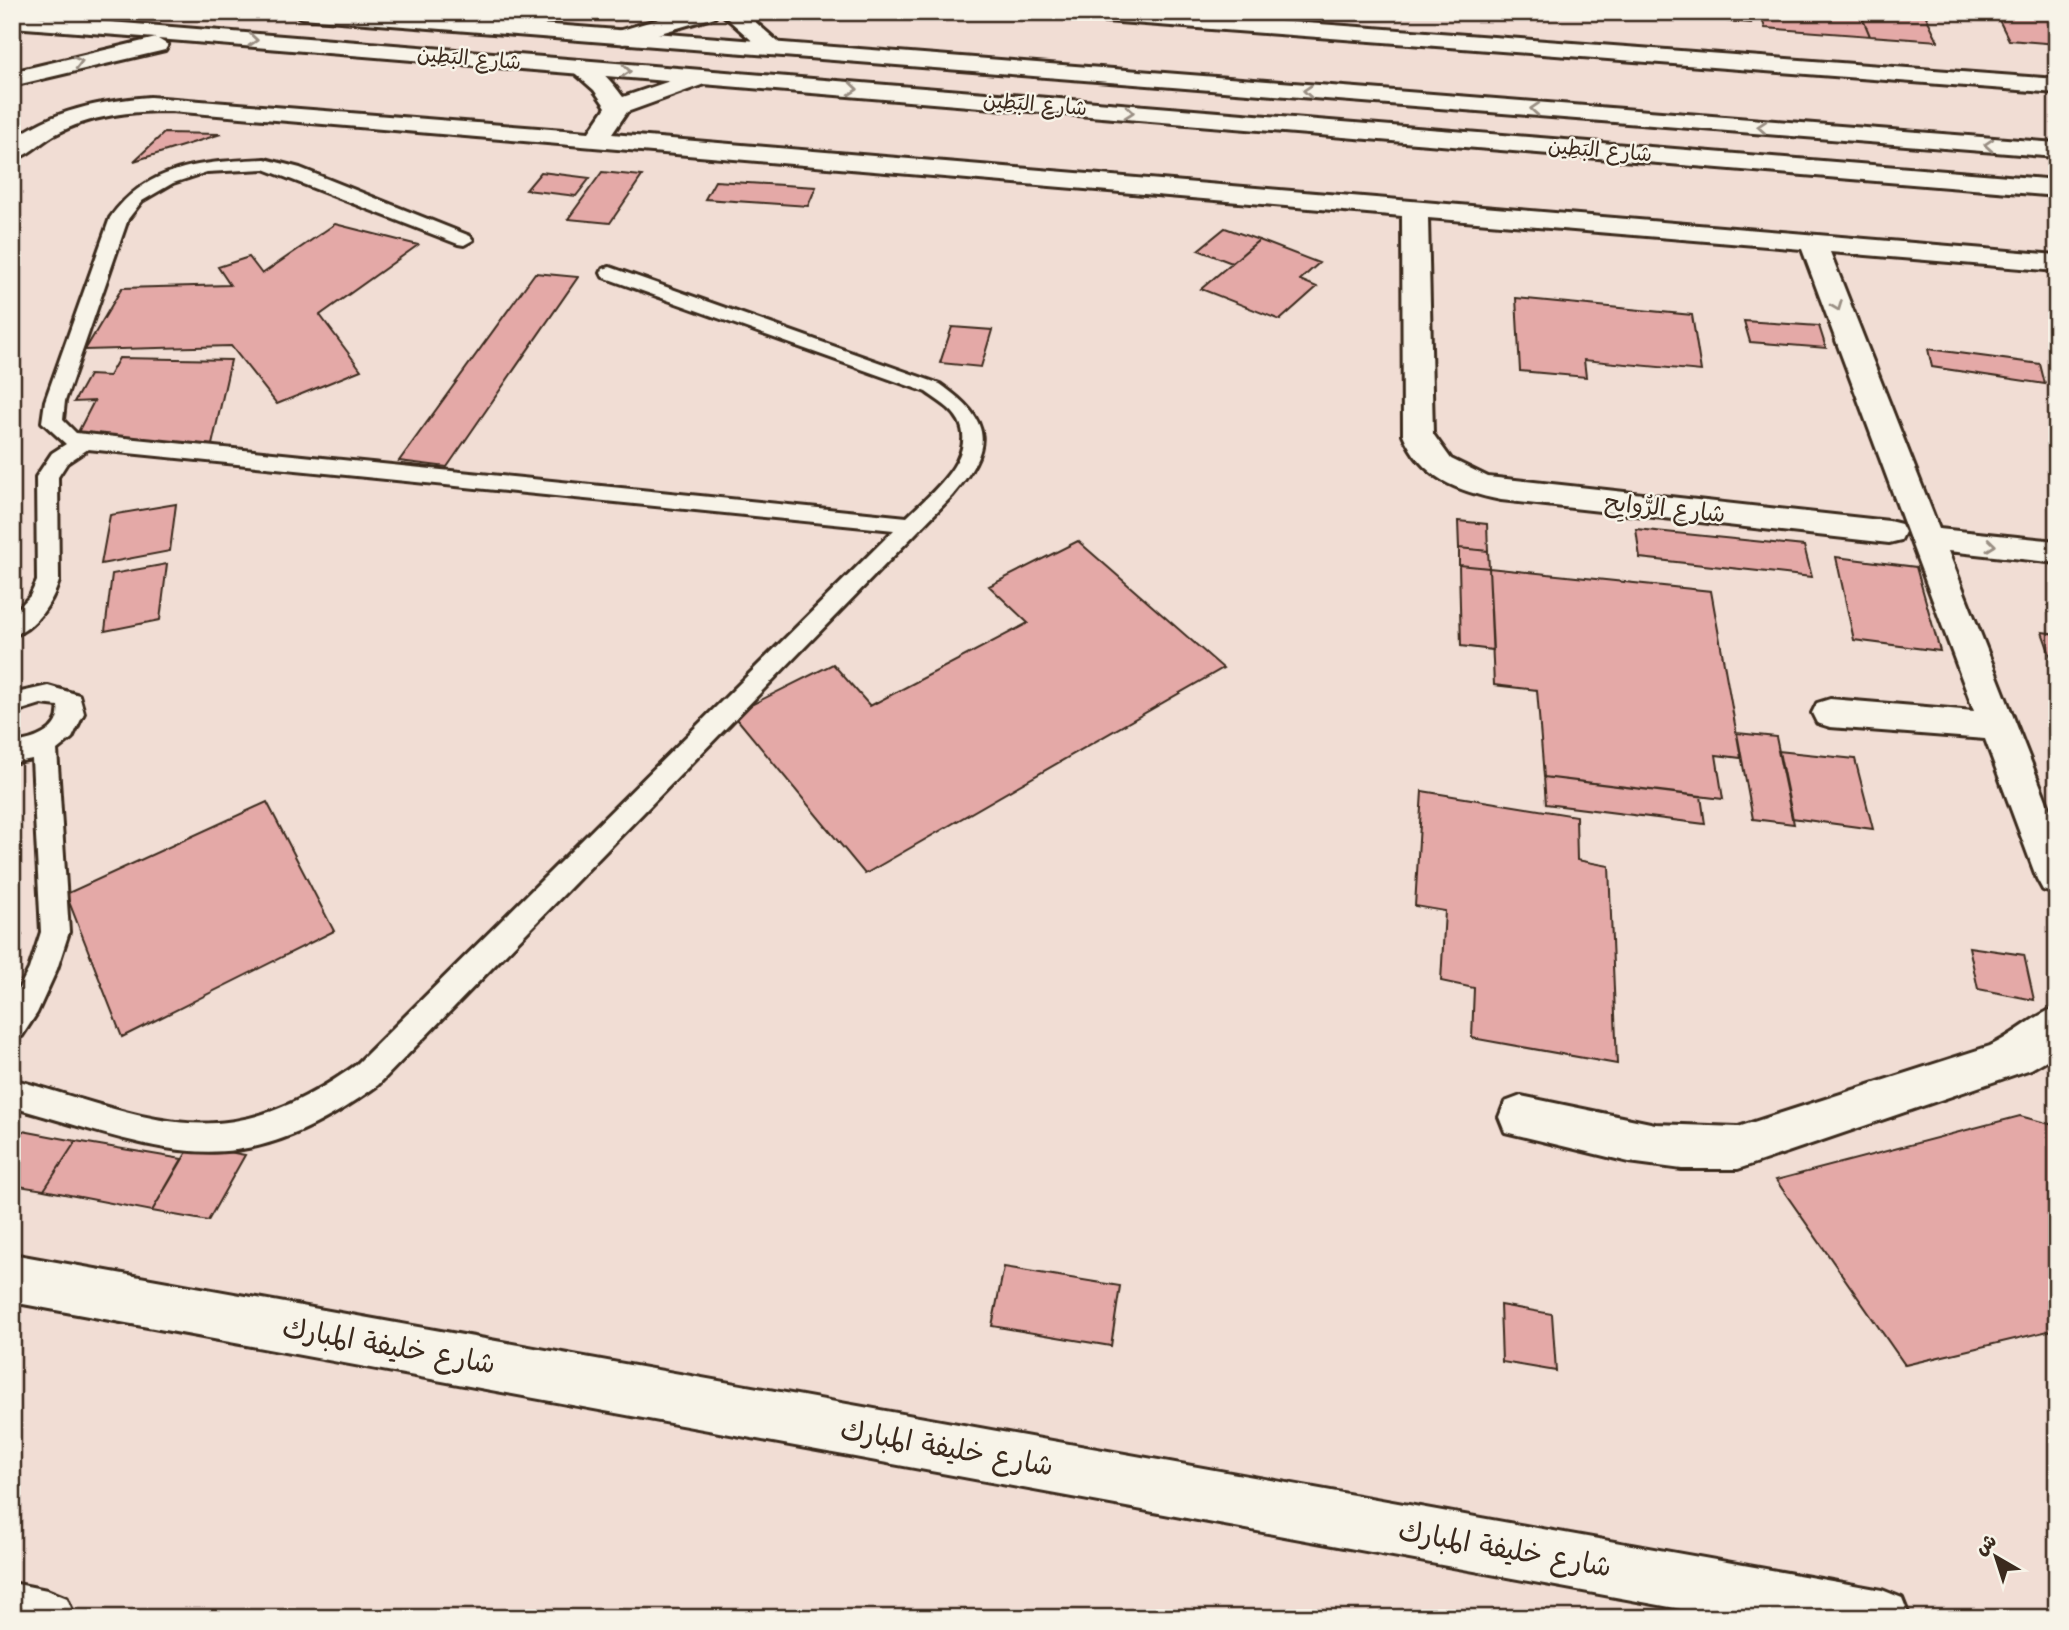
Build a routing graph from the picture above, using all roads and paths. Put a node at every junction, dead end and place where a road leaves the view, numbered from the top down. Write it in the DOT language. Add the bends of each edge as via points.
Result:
graph roads {
  1 [pos="302,12"];
  2 [pos="707,12"];
  3 [pos="731,12"];
  4 [pos="1066,12"];
  5 [pos="69,18"];
  6 [pos="12,20"];
  7 [pos="212,37"];
  8 [pos="623,37"];
  9 [pos="775,49"];
  10 [pos="23,51"];
  11 [pos="579,67"];
  12 [pos="702,77"];
  13 [pos="12,79"];
  14 [pos="2057,86"];
  15 [pos="618,107"];
  16 [pos="596,140"];
  17 [pos="2057,150"];
  18 [pos="12,153"];
  19 [pos="2057,188"];
  20 [pos="1415,209"];
  21 [pos="464,240"];
  22 [pos="1813,243"];
  23 [pos="2057,263"];
  24 [pos="610,273"];
  25 [pos="84,442"];
  26 [pos="912,525"];
  27 [pos="1889,532"];
  28 [pos="1924,538"];
  29 [pos="2057,552"];
  30 [pos="12,628"];
  31 [pos="12,704"];
  32 [pos="1830,713"];
  33 [pos="1997,726"];
  34 [pos="44,746"];
  35 [pos="12,753"];
  36 [pos="2057,879"];
  37 [pos="2057,1026"];
  38 [pos="12,1027"];
  39 [pos="12,1093"];
  40 [pos="1521,1117"];
  41 [pos="12,1278"];
  42 [pos="12,1611"];
  43 [pos="47,1618"];
  44 [pos="1882,1618"];
  1 -- 8 [label="street, شارع البَطِين"];
  2 -- 8 [label="street"];
  3 -- 9 [label="street"];
  4 -- 14 [label="street"];
  5 -- 6 [label="street, شارع البَطِين"];
  5 -- 7 [label="street, شارع البَطِين"];
  5 -- 10 [label="street"];
  7 -- 11 [label="street, شارع البَطِين, one-way"];
  13 -- 7 [label="street, one-way" via="116,53"];
  8 -- 9 [label="street, شارع البَطِين"];
  17 -- 9 [label="street, شارع البَطِين, one-way"];
  11 -- 12 [label="street, شارع البَطِين, one-way"];
  11 -- 15 [label="street" via="602,85"];
  12 -- 15 [label="street"];
  12 -- 19 [label="street, شارع البَطِين, one-way"];
  15 -- 16 [label="street"];
  16 -- 18 [label="street" via="154,104 80,116 46,129"];
  16 -- 20 [label="street"];
  20 -- 22 [label="street"];
  20 -- 27 [label="street, شارع الرُّوايِح" via="1418,435 1430,459 1444,470 1501,490"];
  21 -- 25 [label="lane" via="265,164 206,167 150,188 119,218 52,412 59,431"];
  22 -- 23 [label="street"];
  22 -- 28 [label="street, one-way"];
  24 -- 26 [label="lane" via="951,398 972,426 975,442 970,460"];
  25 -- 26 [label="lane"];
  25 -- 30 [label="lane" via="59,458 47,477 48,581 32,611"];
  26 -- 39 [label="lane" via="367,1074 336,1097 267,1130 195,1139"];
  28 -- 29 [label="street, one-way"];
  28 -- 33 [label="street"];
  31 -- 34 [label="lane" via="43,694 70,701 74,711 71,723"];
  32 -- 33 [label="street"];
  33 -- 36 [label="street"];
  34 -- 35 [label="lane"];
  34 -- 38 [label="lane" via="55,932 36,988"];
  37 -- 40 [label="street" via="2026,1052 1999,1063 1738,1148 1636,1144"];
  41 -- 44 [label="street, شارع خليفة المبارك"];
  42 -- 43 [label="street"];
}
